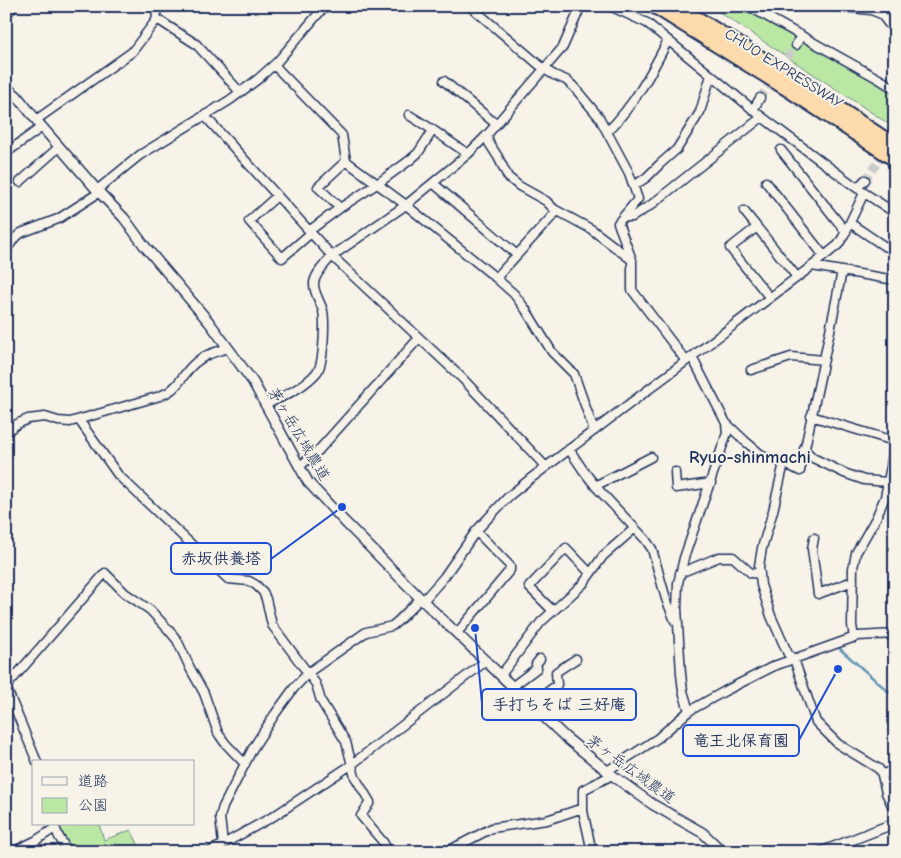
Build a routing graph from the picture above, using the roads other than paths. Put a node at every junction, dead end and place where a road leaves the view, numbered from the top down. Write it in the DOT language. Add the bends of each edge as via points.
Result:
graph roads {
  1 [pos="14,6"];
  2 [pos="154,6"];
  3 [pos="325,6"];
  4 [pos="470,6"];
  5 [pos="581,6"];
  6 [pos="610,6"];
  7 [pos="655,6"];
  8 [pos="676,6"];
  9 [pos="748,6"];
  10 [pos="832,6"];
  11 [pos="6,15"];
  12 [pos="157,19"];
  13 [pos="895,32"];
  14 [pos="801,36"];
  15 [pos="668,40"];
  16 [pos="796,45"];
  17 [pos="274,65"];
  18 [pos="544,69"];
  19 [pos="711,75"];
  20 [pos="444,81"];
  21 [pos="6,87"];
  22 [pos="895,89"];
  23 [pos="240,92"];
  24 [pos="760,98"];
  25 [pos="753,110"];
  26 [pos="204,115"];
  27 [pos="409,115"];
  28 [pos="762,117"];
  29 [pos="39,123"];
  30 [pos="496,124"];
  31 [pos="433,130"];
  32 [pos="607,132"];
  33 [pos="487,135"];
  34 [pos="895,146"];
  35 [pos="59,147"];
  36 [pos="780,150"];
  37 [pos="468,154"];
  38 [pos="6,155"];
  39 [pos="895,159"];
  40 [pos="346,161"];
  41 [pos="865,180"];
  42 [pos="20,182"];
  43 [pos="766,182"];
  44 [pos="433,183"];
  45 [pos="377,184"];
  46 [pos="634,186"];
  47 [pos="99,191"];
  48 [pos="861,191"];
  49 [pos="277,196"];
  50 [pos="406,205"];
  51 [pos="340,208"];
  52 [pos="557,211"];
  53 [pos="744,211"];
  54 [pos="895,213"];
  55 [pos="623,218"];
  56 [pos="850,223"];
  57 [pos="757,227"];
  58 [pos="310,232"];
  59 [pos="846,232"];
  60 [pos="894,248"];
  61 [pos="6,250"];
  62 [pos="517,255"];
  63 [pos="332,256"];
  64 [pos="824,256"];
  65 [pos="632,260"];
  66 [pos="812,266"];
  67 [pos="842,271"];
  68 [pos="797,277"];
  69 [pos="496,278"];
  70 [pos="895,280"];
  71 [pos="770,298"];
  72 [pos="419,338"];
  73 [pos="228,348"];
  74 [pos="689,359"];
  75 [pos="824,360"];
  76 [pos="751,370"];
  77 [pos="265,406"];
  78 [pos="811,416"];
  79 [pos="79,420"];
  80 [pos="726,423"];
  81 [pos="594,430"];
  82 [pos="6,432"];
  83 [pos="894,437"];
  84 [pos="569,449"];
  85 [pos="804,449"];
  86 [pos="651,457"];
  87 [pos="784,463"];
  88 [pos="300,466"];
  89 [pos="546,467"];
  90 [pos="675,472"];
  91 [pos="888,482"];
  92 [pos="711,483"];
  93 [pos="595,486"];
  94 [pos="635,528"];
  95 [pos="476,530"];
  96 [pos="814,538"];
  97 [pos="590,573"];
  98 [pos="680,573"];
  99 [pos="760,574"];
  100 [pos="852,581"];
  101 [pos="422,599"];
  102 [pos="553,611"];
  103 [pos="678,628"];
  104 [pos="457,633"];
  105 [pos="895,634"];
  106 [pos="854,638"];
  107 [pos="540,659"];
  108 [pos="576,659"];
  109 [pos="794,659"];
  110 [pos="486,661"];
  111 [pos="309,672"];
  112 [pos="502,675"];
  113 [pos="513,686"];
  114 [pos="6,687"];
  115 [pos="531,704"];
  116 [pos="689,711"];
  117 [pos="36,760"];
  118 [pos="245,764"];
  119 [pos="351,765"];
  120 [pos="895,769"];
  121 [pos="610,773"];
  122 [pos="882,774"];
  123 [pos="583,808"];
  124 [pos="895,811"];
  125 [pos="895,823"];
  126 [pos="55,826"];
  127 [pos="223,844"];
  128 [pos="12,852"];
  129 [pos="68,852"];
  130 [pos="209,852"];
  131 [pos="389,852"];
  132 [pos="446,852"];
  133 [pos="592,852"];
  134 [pos="723,852"];
  135 [pos="821,852"];
  1 -- 11 [label="street"];
  2 -- 12 [label="street"];
  3 -- 17 [label="street"];
  4 -- 18 [label="street"];
  5 -- 18 [label="street" via="562,47"];
  6 -- 15 [label="street" via="647,23"];
  7 -- 39 [label="highway, CHUO EXPRESSWAY"];
  8 -- 34 [label="highway, CHUO EXPRESSWAY"];
  9 -- 14 [label="street"];
  10 -- 13 [label="street" via="881,14"];
  12 -- 23 [label="street" via="196,44"];
  12 -- 29 [label="street" via="132,52"];
  14 -- 16 [label="street"];
  14 -- 22 [label="street"];
  15 -- 19 [label="street"];
  15 -- 32 [label="street" via="640,92"];
  17 -- 23 [label="street"];
  17 -- 40 [label="street" via="342,135"];
  18 -- 30 [label="street"];
  18 -- 32 [label="street" via="574,87"];
  19 -- 25 [label="street"];
  19 -- 46 [label="street" via="700,112 677,149"];
  20 -- 30 [label="street"];
  21 -- 29 [label="street, 茅ヶ岳広域農道"];
  23 -- 26 [label="street"];
  24 -- 25 [label="street"];
  25 -- 28 [label="street"];
  26 -- 47 [label="street" via="140,155"];
  26 -- 49 [label="street"];
  27 -- 31 [label="street"];
  28 -- 48 [label="street"];
  28 -- 55 [label="street" via="651,205 632,217"];
  29 -- 35 [label="street, 茅ヶ岳広域農道"];
  29 -- 38 [label="street"];
  30 -- 33 [label="street"];
  31 -- 37 [label="street"];
  31 -- 45 [label="street" via="418,153"];
  32 -- 46 [label="street"];
  33 -- 37 [label="street"];
  33 -- 52 [label="street" via="508,177 546,200"];
  35 -- 42 [label="street"];
  35 -- 47 [label="street, 茅ヶ岳広域農道"];
  36 -- 59 [label="street"];
  37 -- 44 [label="street"];
  40 -- 45 [label="street"];
  40 -- 51 [label="street" via="318,187"];
  41 -- 48 [label="street"];
  43 -- 64 [label="street"];
  44 -- 50 [label="street"];
  44 -- 62 [label="street"];
  45 -- 50 [label="street"];
  45 -- 51 [label="street"];
  46 -- 55 [label="street" via="638,199"];
  47 -- 61 [label="street" via="58,219 21,233"];
  47 -- 73 [label="street, 茅ヶ岳広域農道"];
  48 -- 54 [label="street"];
  48 -- 56 [label="street"];
  49 -- 58 [label="street"];
  49 -- 58 [label="street" via="248,221 282,258"];
  50 -- 63 [label="street"];
  50 -- 69 [label="street"];
  51 -- 58 [label="street"];
  52 -- 62 [label="street"];
  52 -- 65 [label="street" via="591,230"];
  53 -- 57 [label="street"];
  55 -- 65 [label="street" via="618,223"];
  56 -- 59 [label="street"];
  56 -- 60 [label="street" via="884,246"];
  57 -- 68 [label="street"];
  57 -- 71 [label="street" via="730,248"];
  58 -- 63 [label="street"];
  59 -- 64 [label="street" via="838,245"];
  62 -- 69 [label="street"];
  63 -- 72 [label="street"];
  63 -- 77 [label="street" via="322,267 314,285 323,312 323,349 319,370 311,379"];
  64 -- 66 [label="street"];
  65 -- 74 [label="street" via="632,290"];
  66 -- 67 [label="street"];
  66 -- 68 [label="street"];
  67 -- 70 [label="street"];
  67 -- 75 [label="street"];
  68 -- 71 [label="street"];
  69 -- 81 [label="street" via="514,294 552,352 574,374"];
  71 -- 74 [label="street"];
  72 -- 88 [label="street" via="318,451"];
  72 -- 89 [label="street" via="463,379"];
  73 -- 77 [label="street, 茅ヶ岳広域農道" via="248,374"];
  73 -- 79 [label="street" via="196,361 170,391 160,396"];
  74 -- 80 [label="street"];
  74 -- 81 [label="street"];
  75 -- 76 [label="street" via="791,357"];
  75 -- 78 [label="street"];
  77 -- 88 [label="street, 茅ヶ岳広域農道"];
  78 -- 83 [label="street"];
  78 -- 85 [label="street"];
  79 -- 82 [label="street" via="28,419"];
  79 -- 111 [label="street" via="118,475 228,579 256,585 266,599 272,625"];
  80 -- 87 [label="street" via="764,457"];
  80 -- 92 [label="street" via="725,442"];
  81 -- 84 [label="street"];
  83 -- 91 [label="street"];
  84 -- 89 [label="street"];
  84 -- 93 [label="street"];
  85 -- 87 [label="street" via="800,471"];
  85 -- 91 [label="street" via="813,458 844,473 864,480"];
  86 -- 93 [label="street"];
  87 -- 99 [label="street" via="762,548"];
  88 -- 101 [label="street, 茅ヶ岳広域農道" via="308,482"];
  89 -- 95 [label="street" via="509,496"];
  90 -- 92 [label="street" via="676,488"];
  91 -- 100 [label="street" via="876,518 856,553"];
  92 -- 98 [label="street"];
  93 -- 94 [label="street"];
  94 -- 97 [label="street" via="603,556"];
  94 -- 103 [label="street" via="652,549"];
  95 -- 101 [label="street" via="444,577"];
  95 -- 104 [label="street" via="510,566 510,570"];
  96 -- 100 [label="street" via="812,550 818,594"];
  97 -- 102 [label="street" via="583,584"];
  97 -- 102 [label="street" via="566,548 529,587"];
  98 -- 99 [label="street" via="719,558 733,558 751,573"];
  98 -- 103 [label="street"];
  99 -- 109 [label="street" via="771,616 788,654"];
  100 -- 106 [label="street"];
  101 -- 104 [label="street, 茅ヶ岳広域農道"];
  101 -- 111 [label="street" via="392,626 366,632"];
  102 -- 112 [label="street" via="541,622"];
  103 -- 116 [label="street" via="683,691"];
  104 -- 110 [label="street, 茅ヶ岳広域農道"];
  105 -- 106 [label="street"];
  106 -- 109 [label="street"];
  107 -- 113 [label="street" via="537,668"];
  108 -- 115 [label="street" via="556,672 558,684"];
  109 -- 116 [label="street" via="774,666"];
  109 -- 122 [label="street" via="816,722 838,744"];
  110 -- 112 [label="street, 茅ヶ岳広域農道"];
  110 -- 119 [label="street"];
  111 -- 118 [label="street" via="275,714"];
  111 -- 119 [label="street" via="346,742"];
  112 -- 113 [label="street, 茅ヶ岳広域農道"];
  113 -- 115 [label="street, 茅ヶ岳広域農道"];
  114 -- 117 [label="street"];
  114 -- 118 [label="street" via="105,573 125,593 150,610 177,640 204,693 218,734"];
  115 -- 121 [label="street, 茅ヶ岳広域農道"];
  116 -- 121 [label="street"];
  118 -- 127 [label="street" via="222,807"];
  119 -- 127 [label="street" via="274,816"];
  119 -- 131 [label="street" via="370,802 361,816"];
  120 -- 122 [label="street"];
  121 -- 123 [label="street" via="584,790"];
  121 -- 134 [label="street, 茅ヶ岳広域農道" via="652,804 703,833"];
  122 -- 124 [label="street" via="886,793"];
  123 -- 132 [label="street" via="547,820 492,828"];
  123 -- 133 [label="street"];
  125 -- 135 [label="street"];
  126 -- 128 [label="street"];
  126 -- 129 [label="street"];
  127 -- 130 [label="street"];
}
